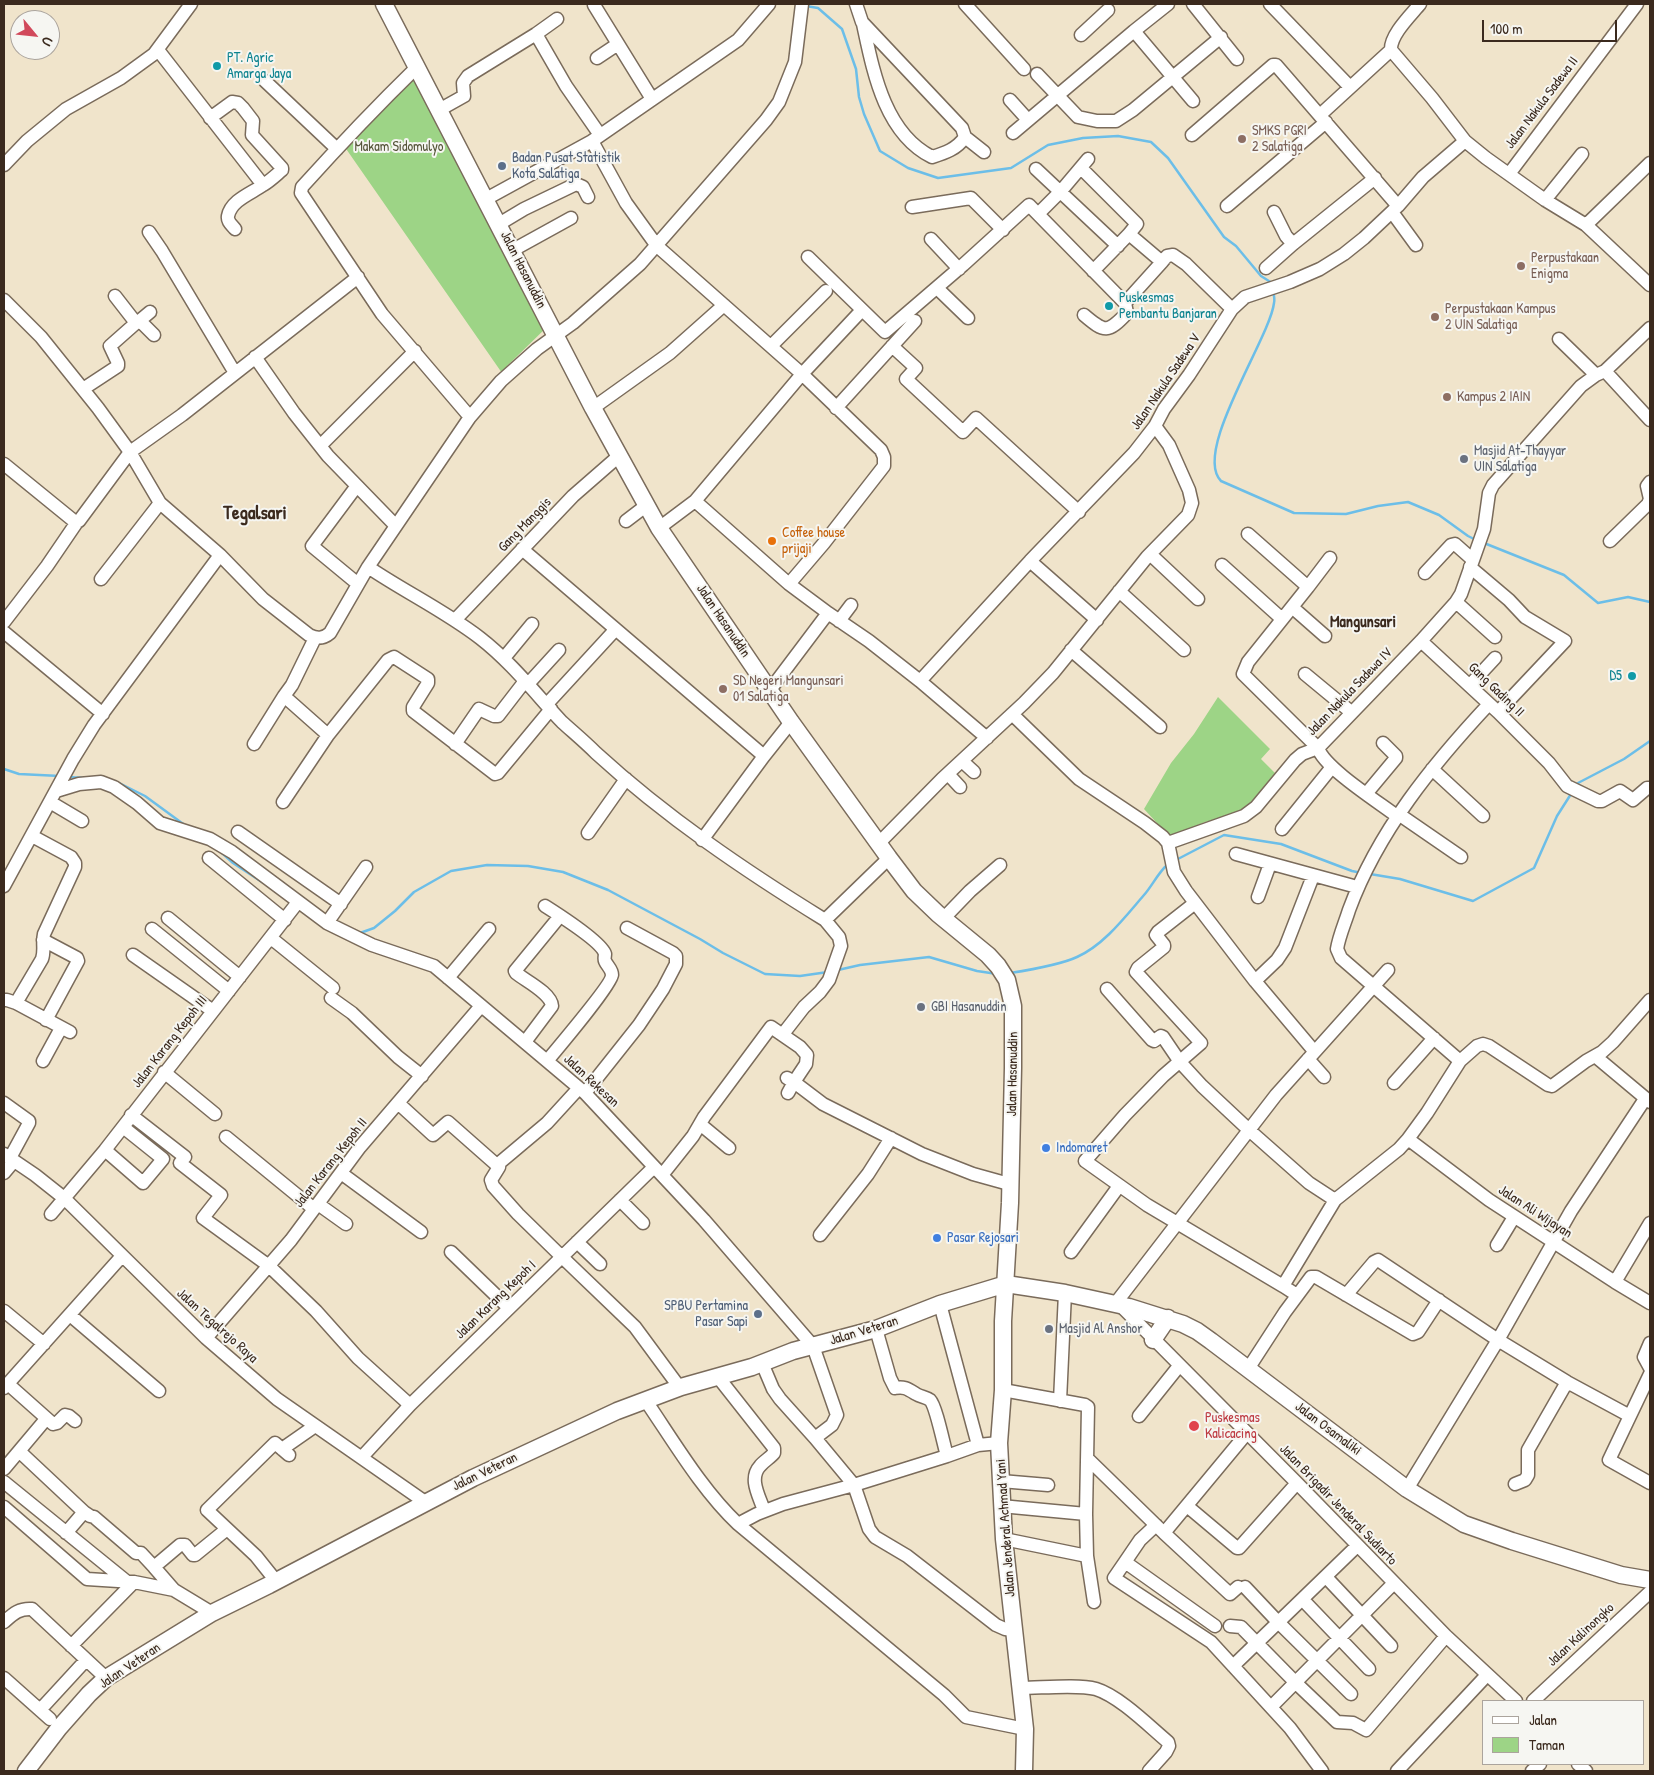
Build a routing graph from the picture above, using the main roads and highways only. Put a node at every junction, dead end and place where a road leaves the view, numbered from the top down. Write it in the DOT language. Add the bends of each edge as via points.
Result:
graph roads {
  1 [pos="384,4"];
  2 [pos="1006,1284"];
  3 [pos="1168,1318"];
  4 [pos="1153,1340"];
  5 [pos="1650,1580"];
  6 [pos="26,1771"];
  7 [pos="1024,1771"];
  1 -- 2 [label="main road, Jalan Hasanuddin" via="593,408 659,528 888,858 914,891 988,955 1007,980 1013,1015"];
  2 -- 3 [label="main road, Jalan Osamaliki" via="1065,1293"];
  2 -- 6 [label="main road, Jalan Veteran" via="617,1411 425,1502 212,1613 106,1678 59,1728"];
  2 -- 7 [label="main road, Jalan Jenderal Achmad Yani" via="999,1443 1004,1539 1026,1729"];
  3 -- 4 [label="main road"];
  3 -- 5 [label="main road, Jalan Osamaliki" via="1197,1331 1407,1489 1464,1524 1621,1575"];
}
